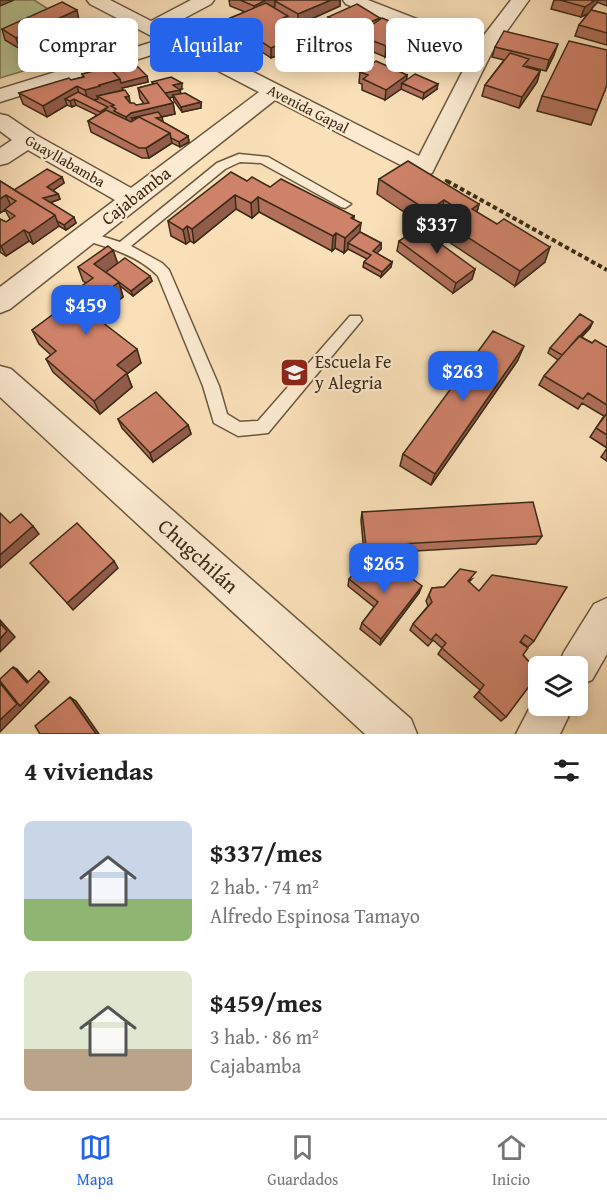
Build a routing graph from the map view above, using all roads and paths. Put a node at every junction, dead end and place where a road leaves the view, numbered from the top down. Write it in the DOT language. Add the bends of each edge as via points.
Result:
graph roads {
  1 [pos="96,0"];
  2 [pos="205,0"];
  3 [pos="352,0"];
  4 [pos="520,0"];
  5 [pos="170,18"];
  6 [pos="397,18"];
  7 [pos="150,27"];
  8 [pos="150,48"];
  9 [pos="484,49"];
  10 [pos="236,72"];
  11 [pos="472,72"];
  12 [pos="273,91"];
  13 [pos="0,96"];
  14 [pos="0,121"];
  15 [pos="28,141"];
  16 [pos="0,158"];
  17 [pos="424,168"];
  18 [pos="131,199"];
  19 [pos="345,204"];
  20 [pos="85,236"];
  21 [pos="122,247"];
  22 [pos="607,270"];
  23 [pos="0,302"];
  24 [pos="355,320"];
  25 [pos="0,378"];
  26 [pos="607,617"];
  27 [pos="584,656"];
  28 [pos="548,716"];
  29 [pos="396,734"];
  30 [pos="537,734"];
  1 -- 7 [label="street, Avenida Gapal"];
  2 -- 5 [label="street"];
  3 -- 6 [label="street"];
  4 -- 9 [label="street"];
  8 -- 13 [label="street"];
  10 -- 12 [label="street, Avenida Gapal"];
  11 -- 17 [label="street"];
  12 -- 17 [label="street, Avenida Gapal"];
  12 -- 18 [label="street, Cajabamba"];
  14 -- 15 [label="street, Guayllabamba"];
  15 -- 16 [label="street"];
  15 -- 18 [label="street, Guayllabamba"];
  17 -- 22 [label="path"];
  18 -- 20 [label="street, Cajabamba"];
  19 -- 21 [label="lane" via="264,160 239,158 221,165"];
  20 -- 21 [label="lane"];
  20 -- 23 [label="street, Cajabamba"];
  21 -- 24 [label="lane" via="164,273 211,386 220,418 238,429 262,428"];
  25 -- 29 [label="street, Chugchilán"];
  26 -- 27 [label="street"];
  28 -- 30 [label="street"];
}
